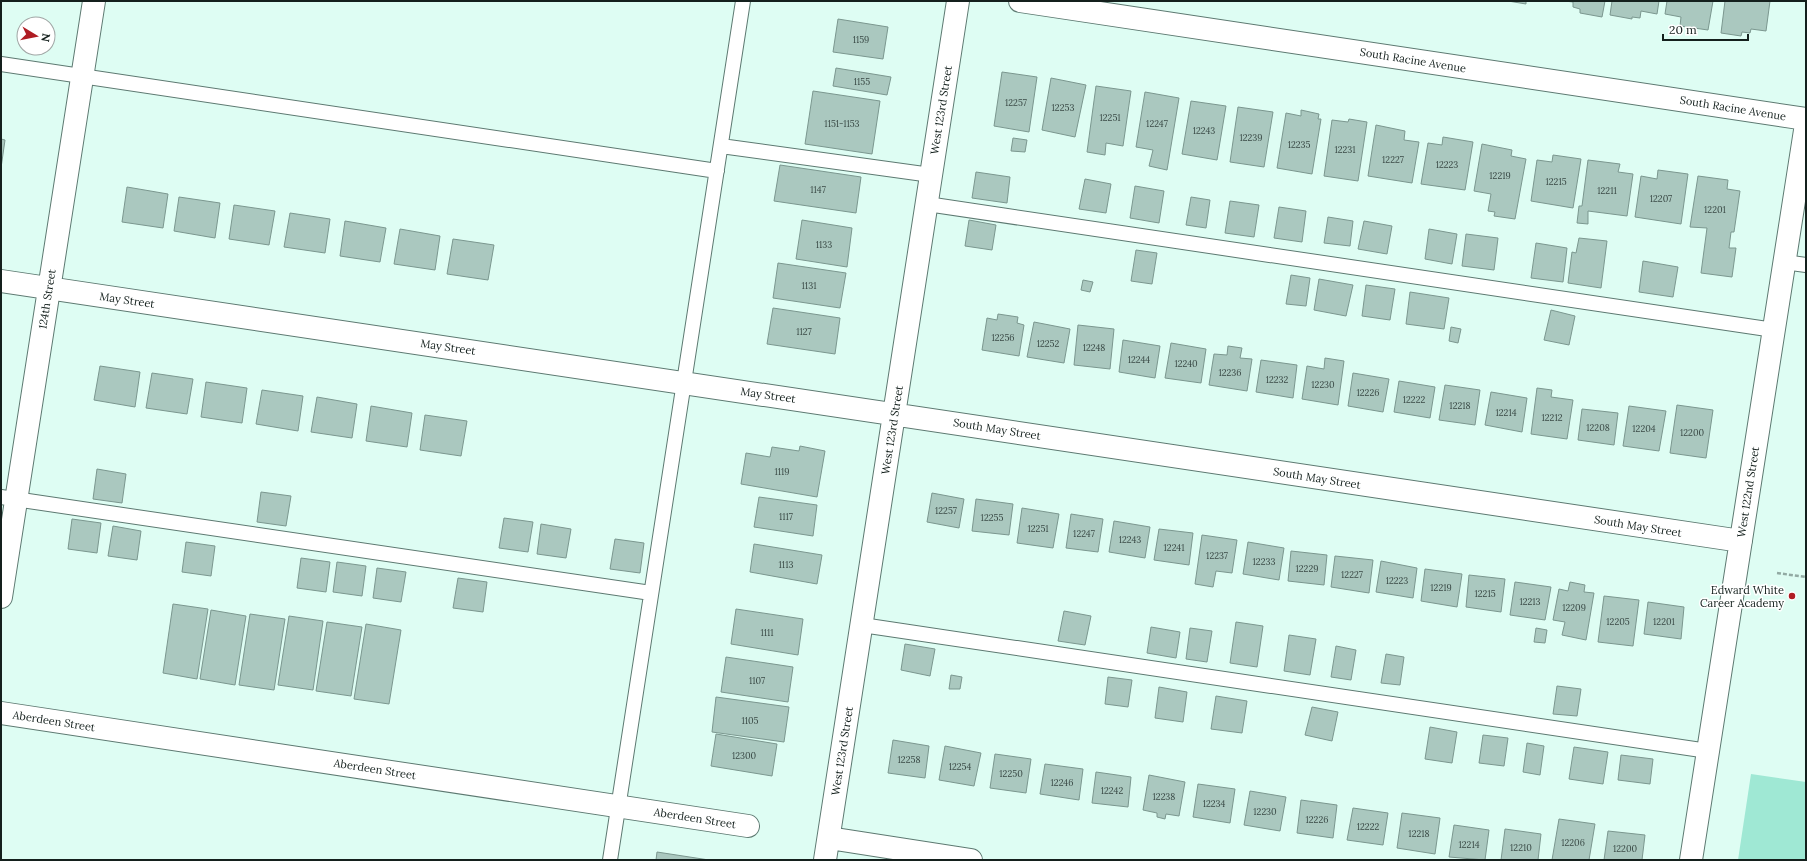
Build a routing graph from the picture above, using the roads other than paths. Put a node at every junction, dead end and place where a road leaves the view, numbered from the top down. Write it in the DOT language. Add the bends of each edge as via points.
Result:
graph roads {
  1 [pos="94,1"];
  2 [pos="743,1"];
  3 [pos="958,1"];
  4 [pos="1020,1"];
  5 [pos="1,64"];
  6 [pos="82,76"];
  7 [pos="1806,119"];
  8 [pos="1806,124"];
  9 [pos="721,146"];
  10 [pos="717,171"];
  11 [pos="931,175"];
  12 [pos="927,204"];
  13 [pos="1784,262"];
  14 [pos="1806,265"];
  15 [pos="1,281"];
  16 [pos="49,288"];
  17 [pos="1774,330"];
  18 [pos="684,382"];
  19 [pos="894,414"];
  20 [pos="9,499"];
  21 [pos="1741,541"];
  22 [pos="651,593"];
  23 [pos="1,598"];
  24 [pos="862,625"];
  25 [pos="1,713"];
  26 [pos="1708,751"];
  27 [pos="618,806"];
  28 [pos="748,826"];
  29 [pos="829,838"];
  30 [pos="610,860"];
  31 [pos="825,860"];
  32 [pos="971,860"];
  33 [pos="1691,860"];
  1 -- 6 [label="street, 124th Street"];
  2 -- 9 [label="lane"];
  3 -- 11 [label="street, West 123rd Street"];
  4 -- 7 [label="street, South Racine Avenue"];
  5 -- 6 [label="lane"];
  6 -- 10 [label="lane"];
  6 -- 16 [label="street, 124th Street"];
  8 -- 13 [label="street, West 122nd Street"];
  9 -- 10 [label="lane"];
  9 -- 11 [label="lane"];
  10 -- 18 [label="lane"];
  11 -- 12 [label="street, West 123rd Street"];
  12 -- 17 [label="lane"];
  12 -- 19 [label="street, West 123rd Street"];
  13 -- 14 [label="lane"];
  13 -- 17 [label="street, West 122nd Street"];
  15 -- 16 [label="street, May Street"];
  16 -- 18 [label="street, May Street"];
  16 -- 20 [label="street, 124th Street"];
  17 -- 21 [label="street, West 122nd Street"];
  18 -- 19 [label="street, May Street"];
  18 -- 22 [label="lane"];
  19 -- 21 [label="street, South May Street"];
  19 -- 24 [label="street, West 123rd Street"];
  20 -- 22 [label="lane"];
  20 -- 23 [label="street, 124th Street"];
  21 -- 26 [label="street, West 122nd Street"];
  22 -- 27 [label="lane"];
  24 -- 26 [label="lane"];
  24 -- 29 [label="street, West 123rd Street"];
  25 -- 27 [label="street, Aberdeen Street"];
  26 -- 33 [label="street, West 122nd Street"];
  27 -- 28 [label="street, Aberdeen Street"];
  27 -- 30 [label="lane"];
  29 -- 31 [label="street, West 123rd Street"];
  29 -- 32 [label="street"];
}
